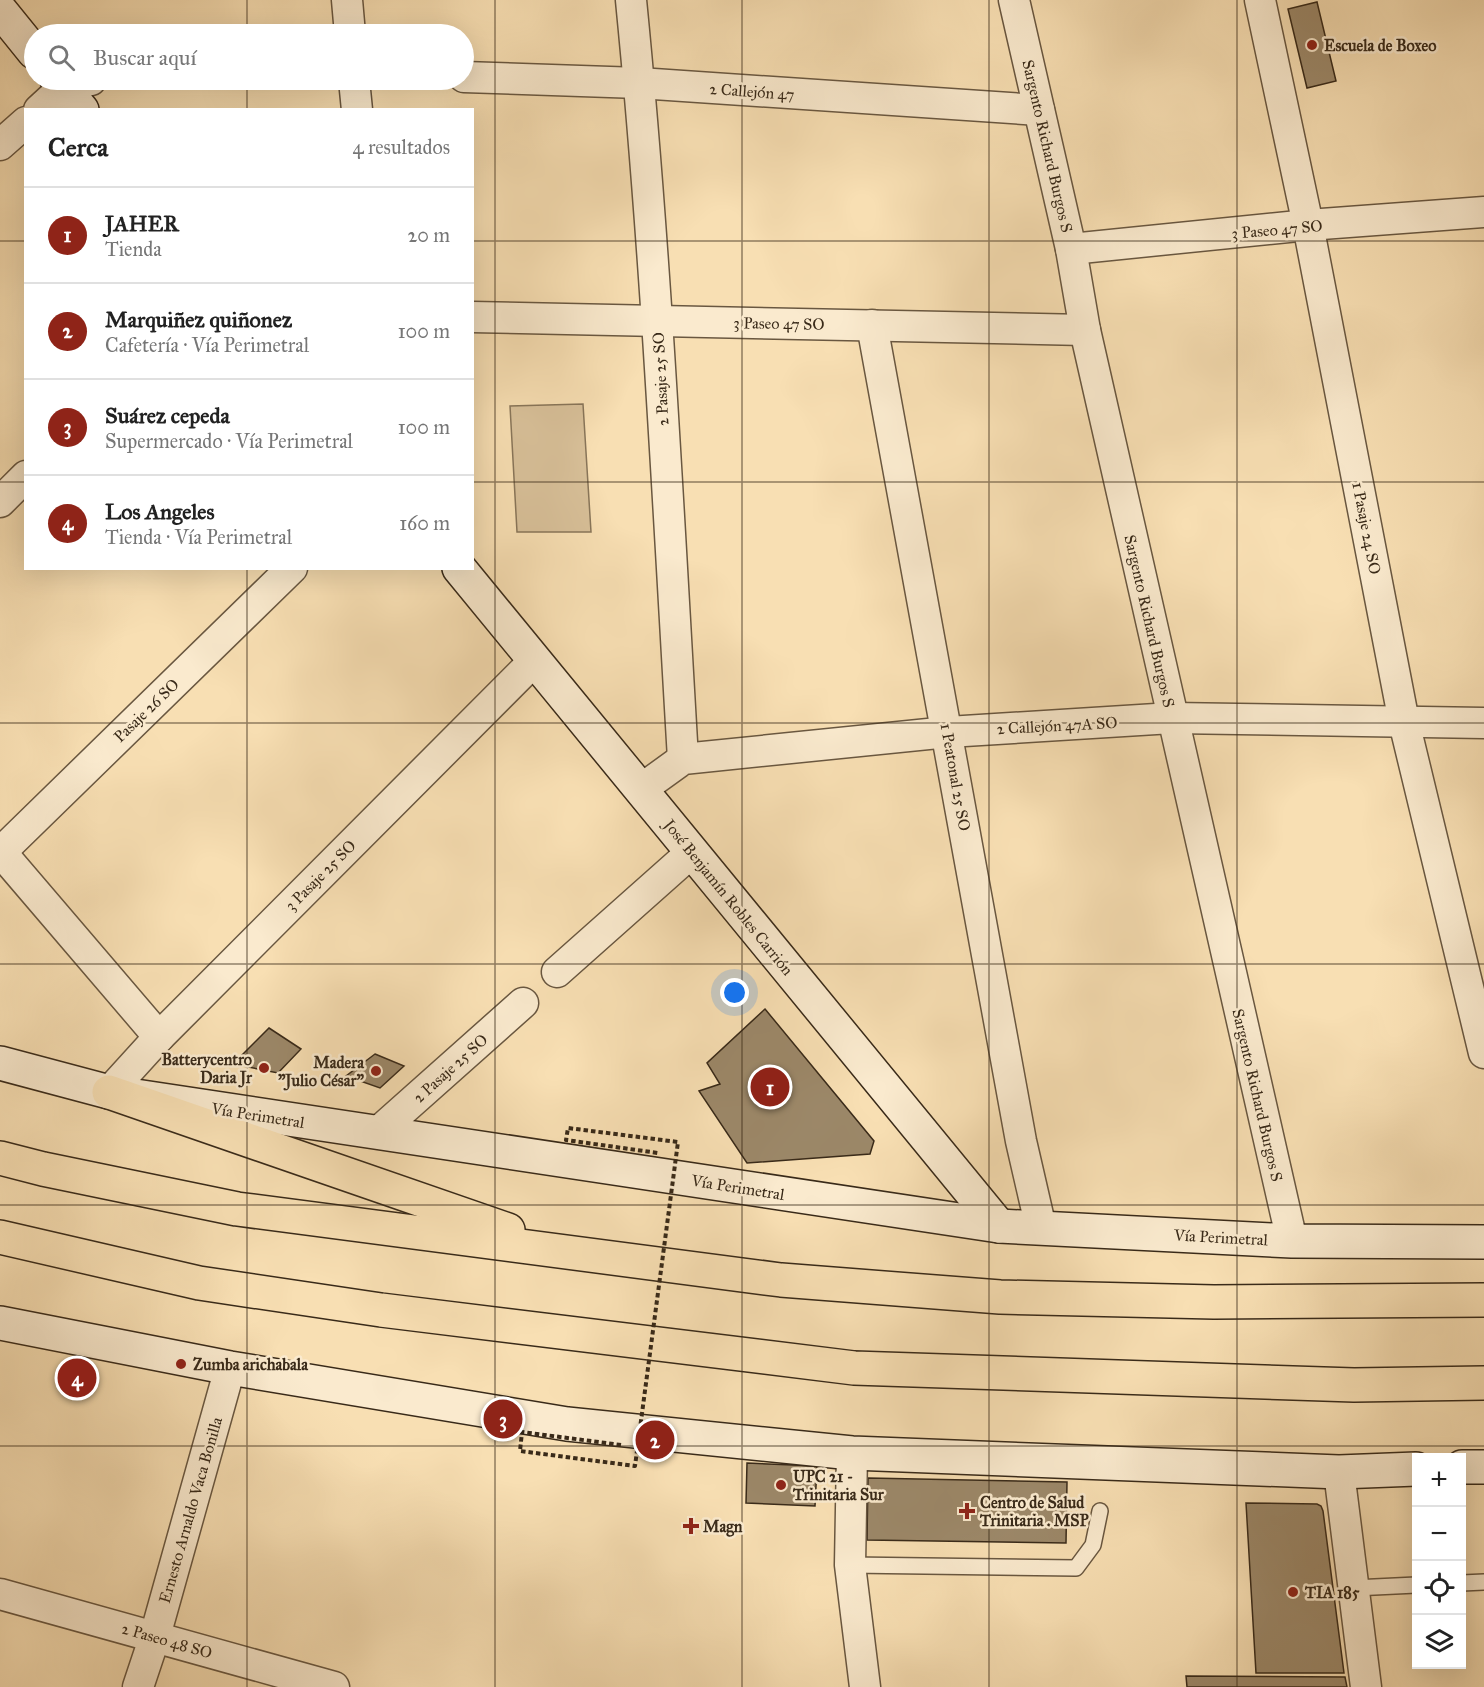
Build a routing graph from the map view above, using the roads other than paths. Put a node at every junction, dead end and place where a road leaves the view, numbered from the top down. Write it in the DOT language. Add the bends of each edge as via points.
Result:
graph roads {
  1 [pos="346,0"];
  2 [pos="631,0"];
  3 [pos="1014,0"];
  4 [pos="1260,0"];
  5 [pos="0,10"];
  6 [pos="349,24"];
  7 [pos="24,40"];
  8 [pos="474,77"];
  9 [pos="639,83"];
  10 [pos="72,90"];
  11 [pos="355,90"];
  12 [pos="42,108"];
  13 [pos="357,108"];
  14 [pos="1039,110"];
  15 [pos="24,124"];
  16 [pos="0,145"];
  17 [pos="1484,212"];
  18 [pos="1308,225"];
  19 [pos="1071,249"];
  20 [pos="474,317"];
  21 [pos="656,321"];
  22 [pos="872,325"];
  23 [pos="1085,330"];
  24 [pos="24,478"];
  25 [pos="0,502"];
  26 [pos="290,570"];
  27 [pos="461,570"];
  28 [pos="534,661"];
  29 [pos="1172,718"];
  30 [pos="1404,722"];
  31 [pos="1484,723"];
  32 [pos="948,732"];
  33 [pos="683,759"];
  34 [pos="640,790"];
  35 [pos="0,852"];
  36 [pos="692,852"];
  37 [pos="557,972"];
  38 [pos="523,1003"];
  39 [pos="159,1037"];
  40 [pos="1484,1053"];
  41 [pos="0,1063"];
  42 [pos="109,1092"];
  43 [pos="377,1133"];
  44 [pos="0,1158"];
  45 [pos="999,1226"];
  46 [pos="1041,1227"];
  47 [pos="0,1237"];
  48 [pos="1292,1241"];
  49 [pos="1484,1242"];
  50 [pos="566,1251"];
  51 [pos="1484,1300"];
  52 [pos="0,1323"];
  53 [pos="230,1368"];
  54 [pos="1484,1383"];
  55 [pos="852,1453"];
  56 [pos="1466,1467"];
  57 [pos="1484,1467"];
  58 [pos="1412,1469"];
  59 [pos="1339,1472"];
  60 [pos="1100,1511"];
  61 [pos="850,1565"];
  62 [pos="1484,1582"];
  63 [pos="1466,1583"];
  64 [pos="1412,1585"];
  65 [pos="1354,1588"];
  66 [pos="0,1594"];
  67 [pos="155,1636"];
  68 [pos="138,1687"];
  69 [pos="334,1687"];
  70 [pos="865,1687"];
  71 [pos="1366,1687"];
  1 -- 6 [label="street"];
  2 -- 9 [label="street, 2 Pasaje 25 SO"];
  3 -- 14 [label="street, Sargento Richard Burgos S"];
  4 -- 18 [label="street, 1 Pasaje 24 SO"];
  5 -- 7 [label="street"];
  8 -- 9 [label="street, 2 Callejón 47"];
  9 -- 14 [label="street, 2 Callejón 47"];
  9 -- 21 [label="street, 2 Pasaje 25 SO"];
  10 -- 12 [label="street"];
  11 -- 13 [label="street"];
  14 -- 19 [label="street, Sargento Richard Burgos S"];
  15 -- 16 [label="street"];
  17 -- 18 [label="street, 3 Paseo 47 SO"];
  18 -- 19 [label="street, 3 Paseo 47 SO"];
  18 -- 30 [label="street, 1 Pasaje 24 SO"];
  19 -- 23 [label="street, Sargento Richard Burgos S"];
  20 -- 21 [label="street, 3 Paseo 47 SO"];
  21 -- 22 [label="street, 3 Paseo 47 SO"];
  21 -- 33 [label="street, 2 Pasaje 25 SO"];
  22 -- 23 [label="street, 3 Paseo 47 SO"];
  22 -- 32 [label="street, 1 Peatonal 25 SO"];
  23 -- 29 [label="street, Sargento Richard Burgos S"];
  24 -- 25 [label="street"];
  26 -- 35 [label="street, Pasaje 26 SO"];
  27 -- 28 [label="street, José Benjamín Robles Carrión"];
  28 -- 34 [label="street, José Benjamín Robles Carrión"];
  28 -- 39 [label="street, 3 Pasaje 25 SO"];
  29 -- 30 [label="street, 2 Callejón 47A SO"];
  29 -- 32 [label="street, 2 Callejón 47A SO"];
  29 -- 48 [label="street, Sargento Richard Burgos S"];
  30 -- 31 [label="street, 2 Callejón 47A SO"];
  30 -- 40 [label="street, 1 Pasaje 24 SO"];
  32 -- 33 [label="street, 2 Callejón 47A SO"];
  32 -- 46 [label="street, 1 Peatonal 25 SO" via="1021,1142"];
  33 -- 34 [label="street, 2 Callejón 47A SO"];
  34 -- 36 [label="street, José Benjamín Robles Carrión"];
  35 -- 39 [label="street"];
  36 -- 37 [label="street"];
  36 -- 45 [label="street, José Benjamín Robles Carrión"];
  38 -- 43 [label="street, 2 Pasaje 25 SO"];
  39 -- 42 [label="street, 3 Pasaje 25 SO"];
  41 -- 42 [label="street, Vía Perimetral"];
  42 -- 43 [label="street, Vía Perimetral"];
  42 -- 50 [label="highway"];
  43 -- 45 [label="street, Vía Perimetral"];
  44 -- 50 [label="highway" via="237,1209"];
  45 -- 46 [label="street, Vía Perimetral"];
  46 -- 48 [label="street, Vía Perimetral"];
  47 -- 54 [label="highway" via="211,1285 381,1310 854,1368 1354,1385"];
  48 -- 49 [label="street, Vía Perimetral"];
  50 -- 51 [label="highway" via="781,1280 1000,1297 1214,1302"];
  52 -- 53 [label="street"];
  53 -- 55 [label="street" via="567,1424"];
  53 -- 67 [label="street, Ernesto Arnaldo Vaca Bonilla"];
  55 -- 59 [label="street"];
  55 -- 61 [label="street"];
  56 -- 57 [label="street"];
  58 -- 59 [label="street"];
  59 -- 65 [label="street"];
  60 -- 61 [label="lane" via="1094,1545 1076,1568"];
  61 -- 70 [label="street"];
  62 -- 63 [label="lane"];
  64 -- 65 [label="lane"];
  65 -- 71 [label="street"];
  66 -- 67 [label="street, 2 Paseo 48 SO"];
  67 -- 68 [label="street, Ernesto Arnaldo Vaca Bonilla"];
  67 -- 69 [label="street, 2 Paseo 48 SO"];
}
